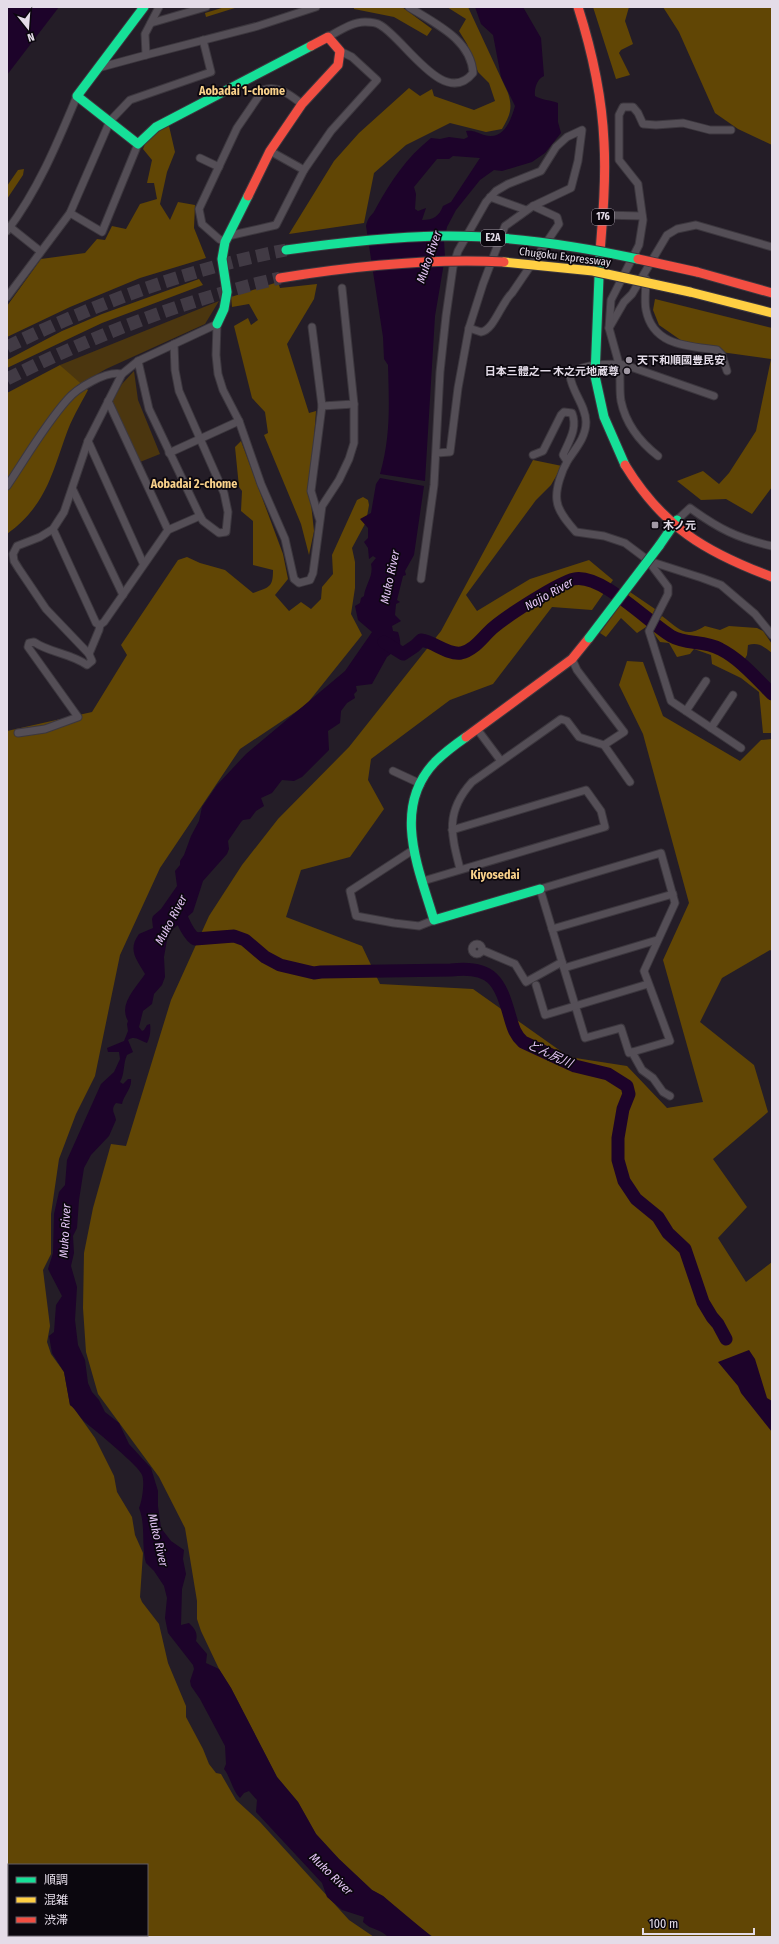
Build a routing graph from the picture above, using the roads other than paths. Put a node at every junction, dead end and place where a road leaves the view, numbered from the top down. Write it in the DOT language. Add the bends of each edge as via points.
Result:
graph roads {
  1 [pos="144,7"];
  2 [pos="159,7"];
  3 [pos="206,7"];
  4 [pos="316,7"];
  5 [pos="409,7"];
  6 [pos="578,7"];
  7 [pos="151,23"];
  8 [pos="328,37"];
  9 [pos="203,40"];
  10 [pos="340,51"];
  11 [pos="146,55"];
  12 [pos="98,68"];
  13 [pos="77,96"];
  14 [pos="302,104"];
  15 [pos="110,121"];
  16 [pos="731,130"];
  17 [pos="138,144"];
  18 [pos="270,151"];
  19 [pos="200,158"];
  20 [pos="219,167"];
  21 [pos="304,170"];
  22 [pos="490,197"];
  23 [pos="533,206"];
  24 [pos="526,210"];
  25 [pos="70,213"];
  26 [pos="603,215"];
  27 [pos="642,216"];
  28 [pos="8,229"];
  29 [pos="227,239"];
  30 [pos="772,248"];
  31 [pos="286,250"];
  32 [pos="40,251"];
  33 [pos="647,270"];
  34 [pos="280,278"];
  35 [pos="342,288"];
  36 [pos="772,292"];
  37 [pos="7,297"];
  38 [pos="772,313"];
  39 [pos="217,324"];
  40 [pos="312,327"];
  41 [pos="469,328"];
  42 [pos="609,328"];
  43 [pos="174,344"];
  44 [pos="138,361"];
  45 [pos="619,364"];
  46 [pos="594,366"];
  47 [pos="727,371"];
  48 [pos="122,374"];
  49 [pos="714,396"];
  50 [pos="108,401"];
  51 [pos="354,404"];
  52 [pos="322,406"];
  53 [pos="239,421"];
  54 [pos="201,438"];
  55 [pos="88,440"];
  56 [pos="169,453"];
  57 [pos="437,453"];
  58 [pos="533,455"];
  59 [pos="658,456"];
  60 [pos="568,461"];
  61 [pos="7,486"];
  62 [pos="73,490"];
  63 [pos="200,516"];
  64 [pos="320,523"];
  65 [pos="675,523"];
  66 [pos="53,529"];
  67 [pos="168,530"];
  68 [pos="772,546"];
  69 [pos="649,561"];
  70 [pos="144,564"];
  71 [pos="772,568"];
  72 [pos="772,577"];
  73 [pos="421,579"];
  74 [pos="123,595"];
  75 [pos="100,625"];
  76 [pos="772,635"];
  77 [pos="89,654"];
  78 [pos="572,659"];
  79 [pos="706,681"];
  80 [pos="733,695"];
  81 [pos="686,711"];
  82 [pos="477,728"];
  83 [pos="711,728"];
  84 [pos="18,733"];
  85 [pos="604,746"];
  86 [pos="741,748"];
  87 [pos="501,761"];
  88 [pos="393,771"];
  89 [pos="630,782"];
  90 [pos="421,784"];
  91 [pos="452,830"];
  92 [pos="413,850"];
  93 [pos="460,869"];
  94 [pos="423,881"];
  95 [pos="540,889"];
  96 [pos="673,894"];
  97 [pos="434,920"];
  98 [pos="552,929"];
  99 [pos="657,940"];
  100 [pos="482,950"];
  101 [pos="563,965"];
  102 [pos="648,984"];
  103 [pos="536,985"];
  104 [pos="575,1005"];
  105 [pos="632,1052"];
  106 [pos="670,1096"];
  1 -- 12 [label="main road"];
  2 -- 7 [label="street"];
  3 -- 7 [label="street"];
  4 -- 9 [label="street"];
  5 -- 8 [label="street" via="461,44 472,64 472,73 466,80 458,83 445,82 433,75 380,25 364,22 345,27"];
  6 -- 26 [label="main road, 176" via="592,54 601,100 605,161"];
  7 -- 11 [label="street" via="145,34"];
  8 -- 10 [label="main road"];
  8 -- 17 [label="main road" via="156,127"];
  9 -- 11 [label="street"];
  9 -- 15 [label="street" via="211,72 130,100"];
  10 -- 14 [label="main road" via="338,64"];
  10 -- 21 [label="street" via="377,80 330,131"];
  11 -- 12 [label="street"];
  12 -- 13 [label="main road"];
  13 -- 15 [label="main road"];
  13 -- 28 [label="street" via="45,171"];
  14 -- 18 [label="main road"];
  14 -- 20 [label="street" via="286,92 270,87 263,90 237,128"];
  15 -- 17 [label="main road"];
  15 -- 25 [label="street"];
  16 -- 27 [label="street" via="710,130 683,123 643,124 632,107 623,107 619,115 619,160 638,184"];
  17 -- 25 [label="street" via="102,232"];
  18 -- 21 [label="street"];
  18 -- 29 [label="main road"];
  19 -- 20 [label="street"];
  20 -- 29 [label="street" via="199,208 202,224 219,240"];
  21 -- 29 [label="street" via="276,225"];
  22 -- 23 [label="street" via="508,184 541,171 556,147 567,137 582,130 572,188"];
  22 -- 24 [label="street"];
  22 -- 57 [label="street" via="458,251 453,267 440,372"];
  23 -- 24 [label="street"];
  23 -- 41 [label="street" via="557,217 559,224 512,293 504,300 490,329 481,332"];
  24 -- 41 [label="street" via="505,226"];
  25 -- 32 [label="street"];
  26 -- 27 [label="street"];
  26 -- 46 [label="main road, 176"];
  27 -- 42 [label="street" via="639,245 611,300"];
  28 -- 32 [label="street"];
  29 -- 39 [label="main road" via="222,259 227,292 224,309"];
  30 -- 33 [label="street" via="696,225 677,229 667,235"];
  31 -- 36 [label="main road, Chugoku Expressway / E2A, bridge" via="399,237 482,237 604,251"];
  32 -- 37 [label="street"];
  33 -- 42 [label="street"];
  33 -- 47 [label="street" via="646,309 656,331 665,339 677,344 717,350 722,355"];
  34 -- 38 [label="main road, Chugoku Expressway / E2A, bridge" via="371,265 477,261 560,267 651,282"];
  35 -- 51 [label="street"];
  39 -- 43 [label="street"];
  39 -- 53 [label="street" via="218,374"];
  40 -- 52 [label="street"];
  41 -- 57 [label="street" via="450,452"];
  42 -- 45 [label="street"];
  43 -- 44 [label="street"];
  43 -- 54 [label="street" via="179,391"];
  44 -- 48 [label="street"];
  44 -- 56 [label="street" via="149,409"];
  45 -- 46 [label="street"];
  45 -- 49 [label="street"];
  45 -- 59 [label="street" via="621,401 629,426 643,445"];
  46 -- 60 [label="street" via="575,370 570,376 586,421 581,441"];
  46 -- 65 [label="main road, 176" via="598,397 608,427 641,479"];
  48 -- 50 [label="street"];
  48 -- 61 [label="street" via="110,373 86,385 67,399"];
  50 -- 55 [label="street"];
  50 -- 67 [label="street"];
  51 -- 52 [label="street"];
  51 -- 64 [label="street" via="354,443 340,480 322,506"];
  52 -- 64 [label="street" via="311,491"];
  53 -- 54 [label="street"];
  53 -- 64 [label="street" via="261,484 285,539 294,579 299,583 310,580 313,573"];
  54 -- 56 [label="street"];
  54 -- 63 [label="street" via="224,493 228,512 226,532 218,533"];
  55 -- 62 [label="street"];
  55 -- 70 [label="street"];
  56 -- 63 [label="street"];
  57 -- 73 [label="street"];
  58 -- 60 [label="street" via="542,451 561,415 564,412 572,413 575,420 574,431 563,455"];
  60 -- 69 [label="street" via="560,478 556,500 576,532 595,534 625,543"];
  62 -- 66 [label="street" via="64,512"];
  62 -- 74 [label="street"];
  63 -- 67 [label="street"];
  65 -- 68 [label="street" via="690,508 720,529 752,542"];
  65 -- 71 [label="main road, 176" via="726,552"];
  65 -- 72 [label="main road, 176" via="705,548 730,562"];
  65 -- 78 [label="main road, bridge"];
  66 -- 75 [label="street" via="96,623"];
  66 -- 77 [label="street" via="18,546 13,554 14,561 46,609"];
  67 -- 70 [label="street"];
  69 -- 76 [label="street" via="721,586 755,614"];
  69 -- 81 [label="street" via="668,587 668,594 649,631 671,700"];
  70 -- 74 [label="street"];
  74 -- 75 [label="street"];
  75 -- 77 [label="street"];
  77 -- 84 [label="street" via="92,661 87,665 76,657 41,648 34,642 29,643 28,647 78,717 45,729"];
  78 -- 82 [label="main road"];
  78 -- 85 [label="street" via="577,670 624,732"];
  79 -- 81 [label="street"];
  80 -- 83 [label="street"];
  81 -- 83 [label="street"];
  82 -- 87 [label="street"];
  82 -- 90 [label="main road" via="435,762"];
  83 -- 86 [label="street"];
  85 -- 87 [label="street" via="579,738 567,720 561,719"];
  85 -- 89 [label="street"];
  87 -- 91 [label="street" via="472,782 460,796 453,815"];
  88 -- 90 [label="street"];
  90 -- 92 [label="main road" via="416,794 410,827"];
  91 -- 93 [label="street"];
  91 -- 93 [label="street" via="586,790 601,811 605,827"];
  92 -- 94 [label="main road"];
  92 -- 97 [label="street" via="350,891 356,916 419,926"];
  93 -- 94 [label="street"];
  94 -- 97 [label="main road"];
  95 -- 96 [label="street" via="661,853"];
  95 -- 97 [label="main road"];
  95 -- 98 [label="street"];
  96 -- 98 [label="street"];
  96 -- 99 [label="street" via="675,903"];
  98 -- 101 [label="street"];
  99 -- 101 [label="street"];
  99 -- 102 [label="street" via="644,971"];
  100 -- 101 [label="street" via="515,964 526,982"];
  101 -- 104 [label="street"];
  102 -- 104 [label="street"];
  102 -- 105 [label="street" via="670,1041"];
  103 -- 104 [label="street" via="545,1015"];
  104 -- 105 [label="street" via="585,1038 621,1028 629,1053"];
  105 -- 106 [label="street" via="642,1070"];
}
